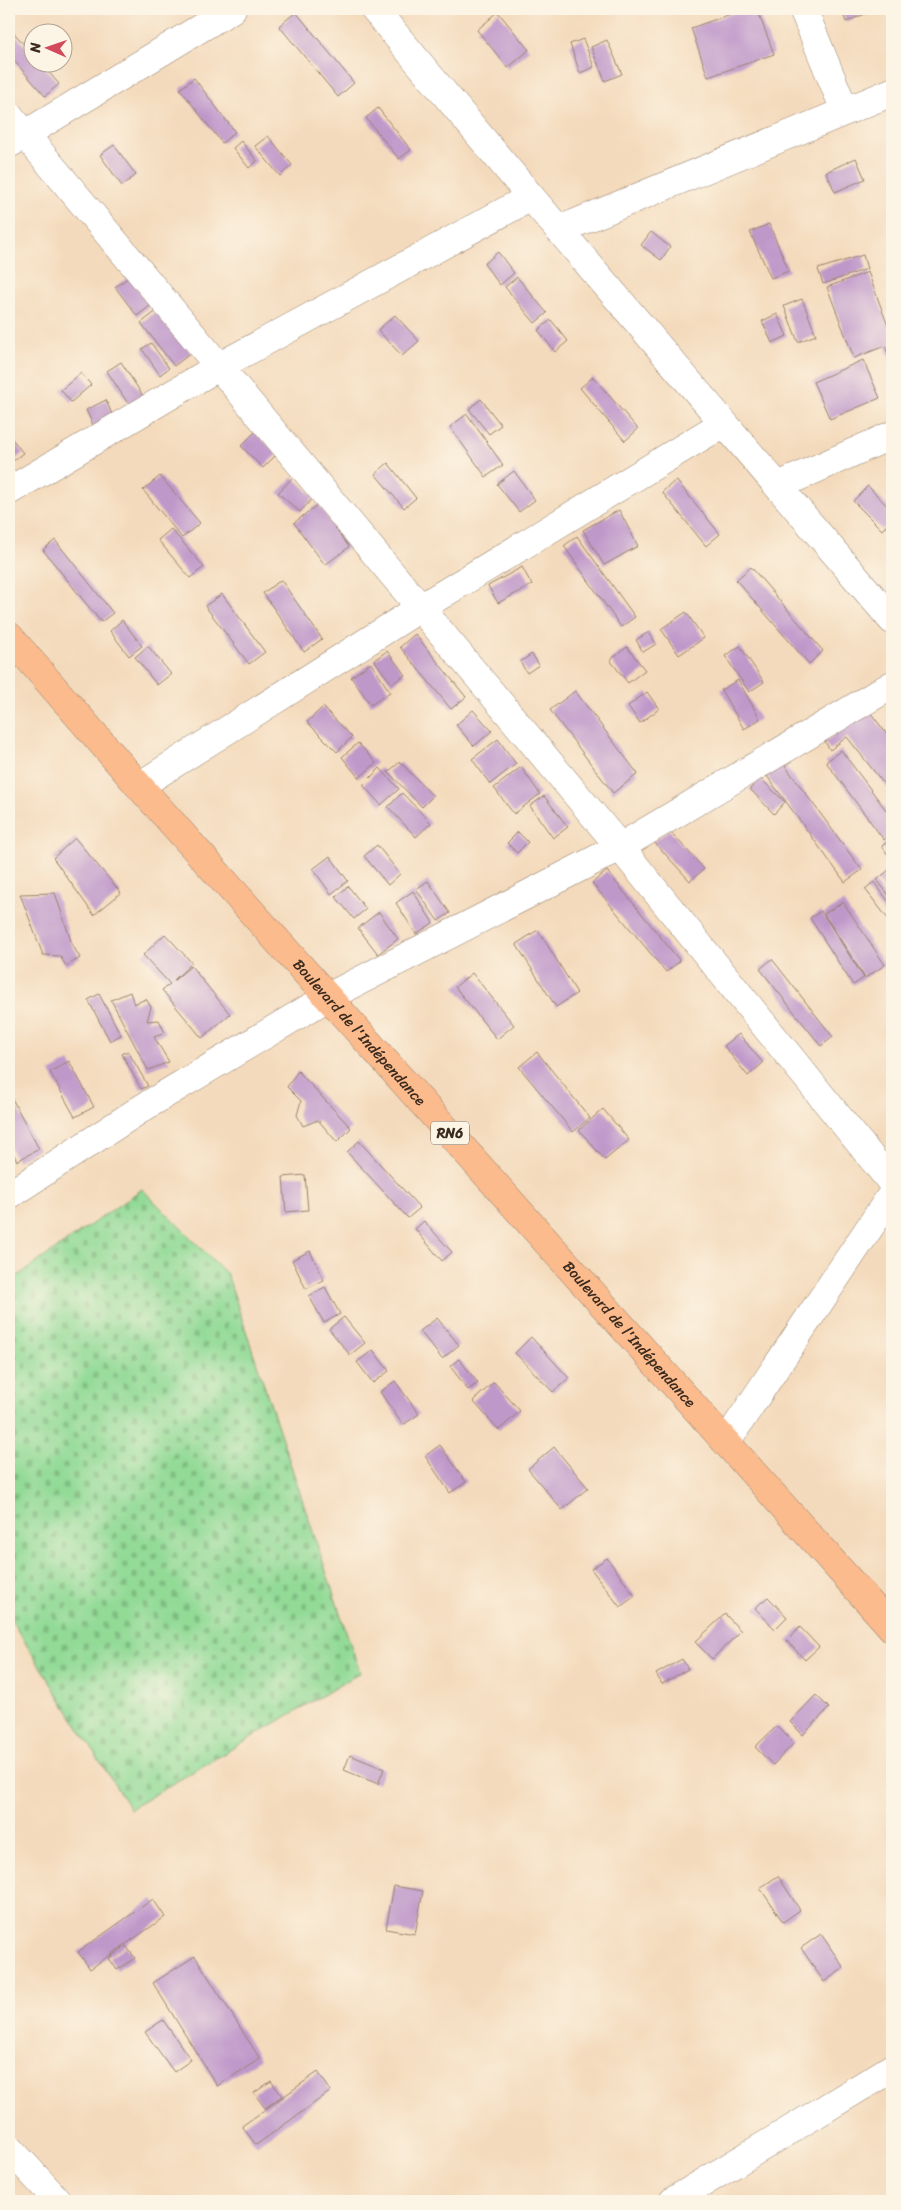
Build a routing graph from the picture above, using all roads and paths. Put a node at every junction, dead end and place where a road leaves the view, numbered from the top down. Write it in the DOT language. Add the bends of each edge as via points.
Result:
graph roads {
  1 [pos="232,9"];
  2 [pos="374,9"];
  3 [pos="803,9"];
  4 [pos="892,92"];
  5 [pos="846,111"];
  6 [pos="14,131"];
  7 [pos="531,197"];
  8 [pos="559,230"];
  9 [pos="218,367"];
  10 [pos="724,423"];
  11 [pos="892,435"];
  12 [pos="778,486"];
  13 [pos="9,491"];
  14 [pos="420,608"];
  15 [pos="892,620"];
  16 [pos="9,636"];
  17 [pos="892,685"];
  18 [pos="139,786"];
  19 [pos="620,847"];
  20 [pos="328,997"];
  21 [pos="892,1183"];
  22 [pos="892,1194"];
  23 [pos="9,1195"];
  24 [pos="726,1442"];
  25 [pos="892,1628"];
  26 [pos="892,2068"];
  27 [pos="9,2148"];
  28 [pos="58,2201"];
  29 [pos="673,2201"];
  1 -- 6 [label="street"];
  2 -- 7 [label="street"];
  3 -- 5 [label="street"];
  4 -- 5 [label="street"];
  5 -- 8 [label="street"];
  6 -- 9 [label="street"];
  7 -- 8 [label="street"];
  7 -- 9 [label="street"];
  8 -- 10 [label="street"];
  9 -- 13 [label="street"];
  9 -- 14 [label="street"];
  10 -- 12 [label="street"];
  10 -- 14 [label="street"];
  11 -- 12 [label="street"];
  12 -- 15 [label="street"];
  14 -- 18 [label="street"];
  14 -- 19 [label="street"];
  16 -- 18 [label="highway, Boulevard de l'Indépendance / RN6"];
  17 -- 19 [label="street"];
  18 -- 20 [label="highway, Boulevard de l'Indépendance / RN6"];
  19 -- 20 [label="street"];
  19 -- 21 [label="street"];
  20 -- 23 [label="street" via="144,1107"];
  20 -- 24 [label="highway, Boulevard de l'Indépendance / RN6"];
  22 -- 24 [label="street"];
  24 -- 25 [label="highway, Boulevard de l'Indépendance / RN6"];
  26 -- 29 [label="street"];
  27 -- 28 [label="street"];
}
